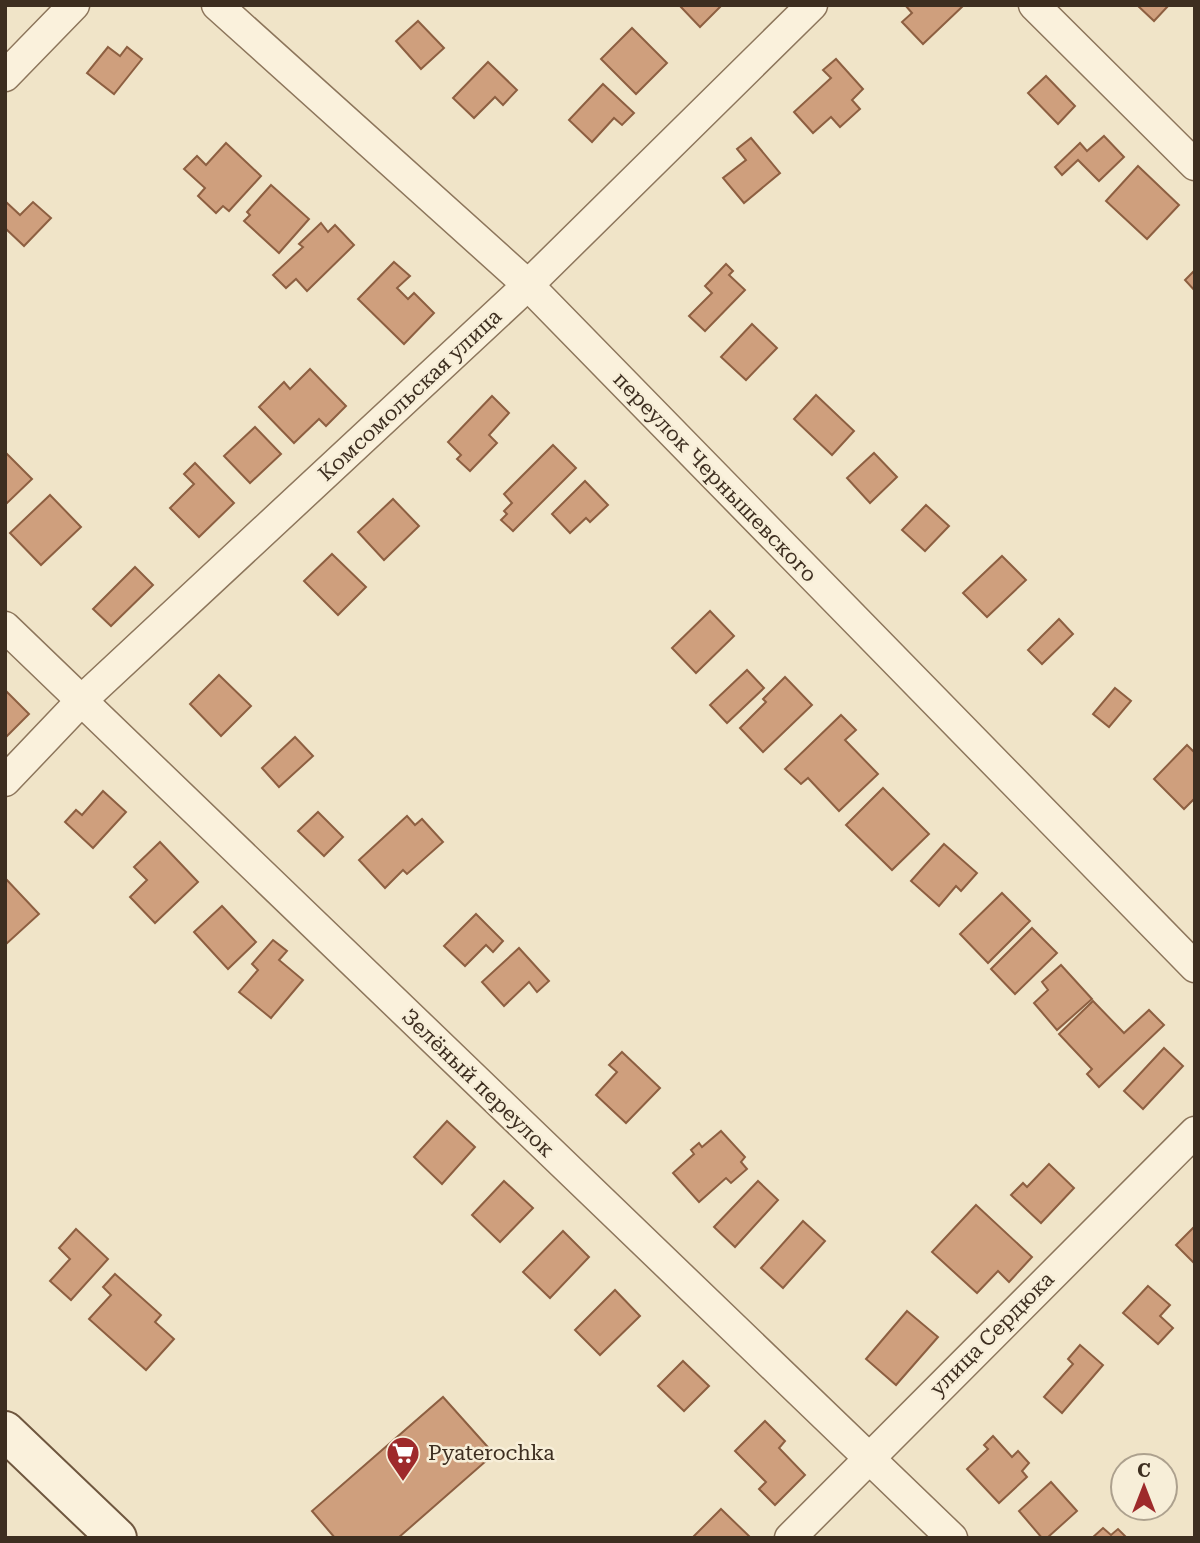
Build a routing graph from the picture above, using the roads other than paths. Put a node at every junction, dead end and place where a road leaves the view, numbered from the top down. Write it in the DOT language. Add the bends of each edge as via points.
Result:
graph roads {
  1 [pos="74,5"];
  2 [pos="217,5"];
  3 [pos="812,5"];
  4 [pos="1034,5"];
  5 [pos="5,76"];
  6 [pos="1195,165"];
  7 [pos="528,285"];
  8 [pos="5,627"];
  9 [pos="82,700"];
  10 [pos="5,781"];
  11 [pos="1195,967"];
  12 [pos="1195,1132"];
  13 [pos="5,1431"];
  14 [pos="868,1458"];
  15 [pos="117,1538"];
  16 [pos="790,1538"];
  17 [pos="952,1538"];
  1 -- 5 [label="street"];
  2 -- 7 [label="street, переулок Чернышевского"];
  3 -- 7 [label="street, Комсомольская улица"];
  4 -- 6 [label="street"];
  7 -- 9 [label="street, Комсомольская улица"];
  7 -- 11 [label="street, переулок Чернышевского"];
  8 -- 9 [label="street, Зелёный переулок"];
  9 -- 10 [label="street, Комсомольская улица"];
  9 -- 14 [label="street, Зелёный переулок"];
  12 -- 14 [label="street, улица Сердюка"];
  13 -- 15 [label="main road"];
  14 -- 16 [label="street, улица Сердюка"];
  14 -- 17 [label="street, Зелёный переулок"];
}
